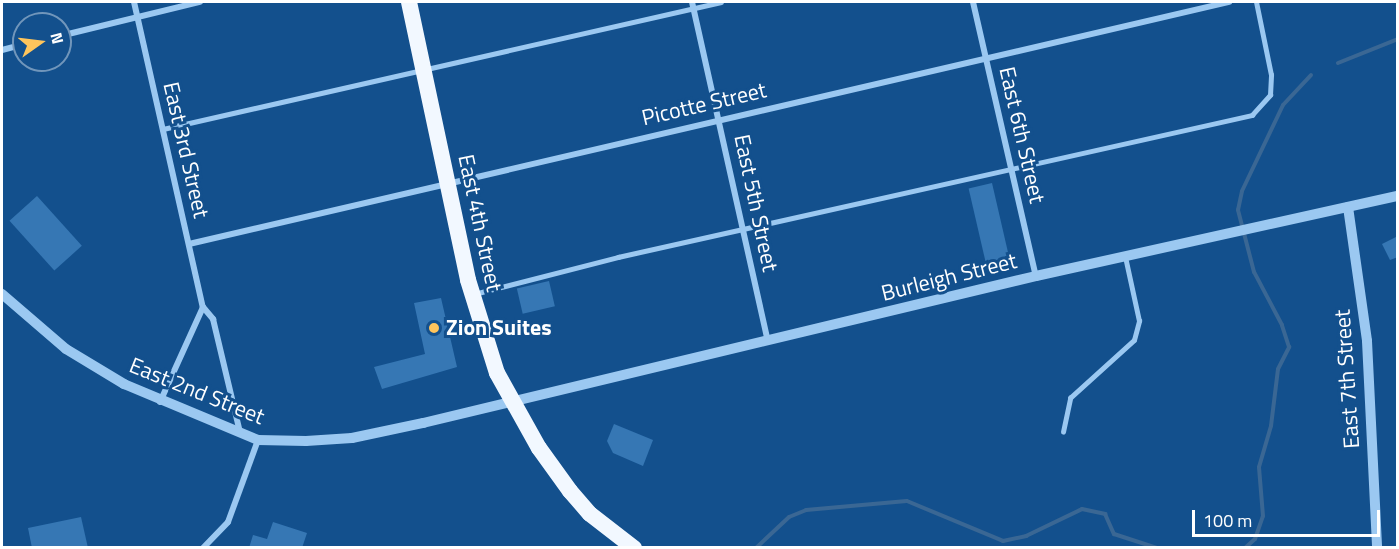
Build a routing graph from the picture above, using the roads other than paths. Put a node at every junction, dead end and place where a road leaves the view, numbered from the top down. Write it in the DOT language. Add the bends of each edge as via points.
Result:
graph roads {
  1 [pos="134,2"];
  2 [pos="200,2"];
  3 [pos="409,2"];
  4 [pos="722,2"];
  5 [pos="973,2"];
  6 [pos="1229,2"];
  7 [pos="1256,2"];
  8 [pos="693,5"];
  9 [pos="137,17"];
  10 [pos="72,33"];
  11 [pos="986,57"];
  12 [pos="424,70"];
  13 [pos="719,119"];
  14 [pos="163,129"];
  15 [pos="1011,168"];
  16 [pos="449,183"];
  17 [pos="1398,196"];
  18 [pos="1348,207"];
  19 [pos="743,229"];
  20 [pos="189,244"];
  21 [pos="1125,257"];
  22 [pos="1036,276"];
  23 [pos="2,294"];
  24 [pos="472,295"];
  25 [pos="203,307"];
  26 [pos="768,341"];
  27 [pos="160,402"];
  28 [pos="512,402"];
  29 [pos="1063,432"];
  30 [pos="240,433"];
  31 [pos="258,440"];
  32 [pos="203,548"];
  33 [pos="634,548"];
  34 [pos="1377,548"];
  1 -- 9 [label="street, East 3rd Street"];
  2 -- 9 [label="street"];
  3 -- 12 [label="highway, East 4th Street"];
  4 -- 8 [label="lane"];
  5 -- 11 [label="street, East 6th Street"];
  6 -- 11 [label="street, Picotte Street"];
  7 -- 15 [label="lane" via="1271,75 1270,95 1252,115"];
  8 -- 12 [label="lane"];
  8 -- 13 [label="street, East 5th Street"];
  9 -- 10 [label="street"];
  9 -- 14 [label="street, East 3rd Street"];
  11 -- 13 [label="street, Picotte Street"];
  11 -- 15 [label="street, East 6th Street"];
  12 -- 14 [label="lane"];
  12 -- 16 [label="highway, East 4th Street"];
  13 -- 16 [label="street, Picotte Street"];
  13 -- 19 [label="street, East 5th Street"];
  14 -- 20 [label="street, East 3rd Street"];
  15 -- 19 [label="lane"];
  15 -- 22 [label="street, East 6th Street"];
  16 -- 20 [label="street, Picotte Street"];
  16 -- 24 [label="highway, East 4th Street"];
  17 -- 18 [label="street, Burleigh Street"];
  18 -- 21 [label="street, Burleigh Street"];
  18 -- 34 [label="street, East 7th Street" via="1367,341"];
  19 -- 24 [label="lane"];
  19 -- 26 [label="street, East 5th Street"];
  20 -- 25 [label="street, East 3rd Street"];
  21 -- 22 [label="street, Burleigh Street"];
  21 -- 29 [label="lane" via="1139,321 1134,340 1070,398"];
  22 -- 26 [label="street, Burleigh Street"];
  23 -- 27 [label="street, East 2nd Street" via="66,349"];
  24 -- 28 [label="highway, East 4th Street" via="490,353"];
  25 -- 27 [label="street"];
  25 -- 30 [label="street, East 3rd Street" via="213,319"];
  26 -- 28 [label="street, Burleigh Street"];
  27 -- 30 [label="street, East 2nd Street"];
  28 -- 31 [label="street, East 2nd Street" via="352,438"];
  28 -- 33 [label="highway, East 4th Street" via="570,491 590,514"];
  30 -- 31 [label="street, East 2nd Street"];
  31 -- 32 [label="street" via="228,522"];
}
